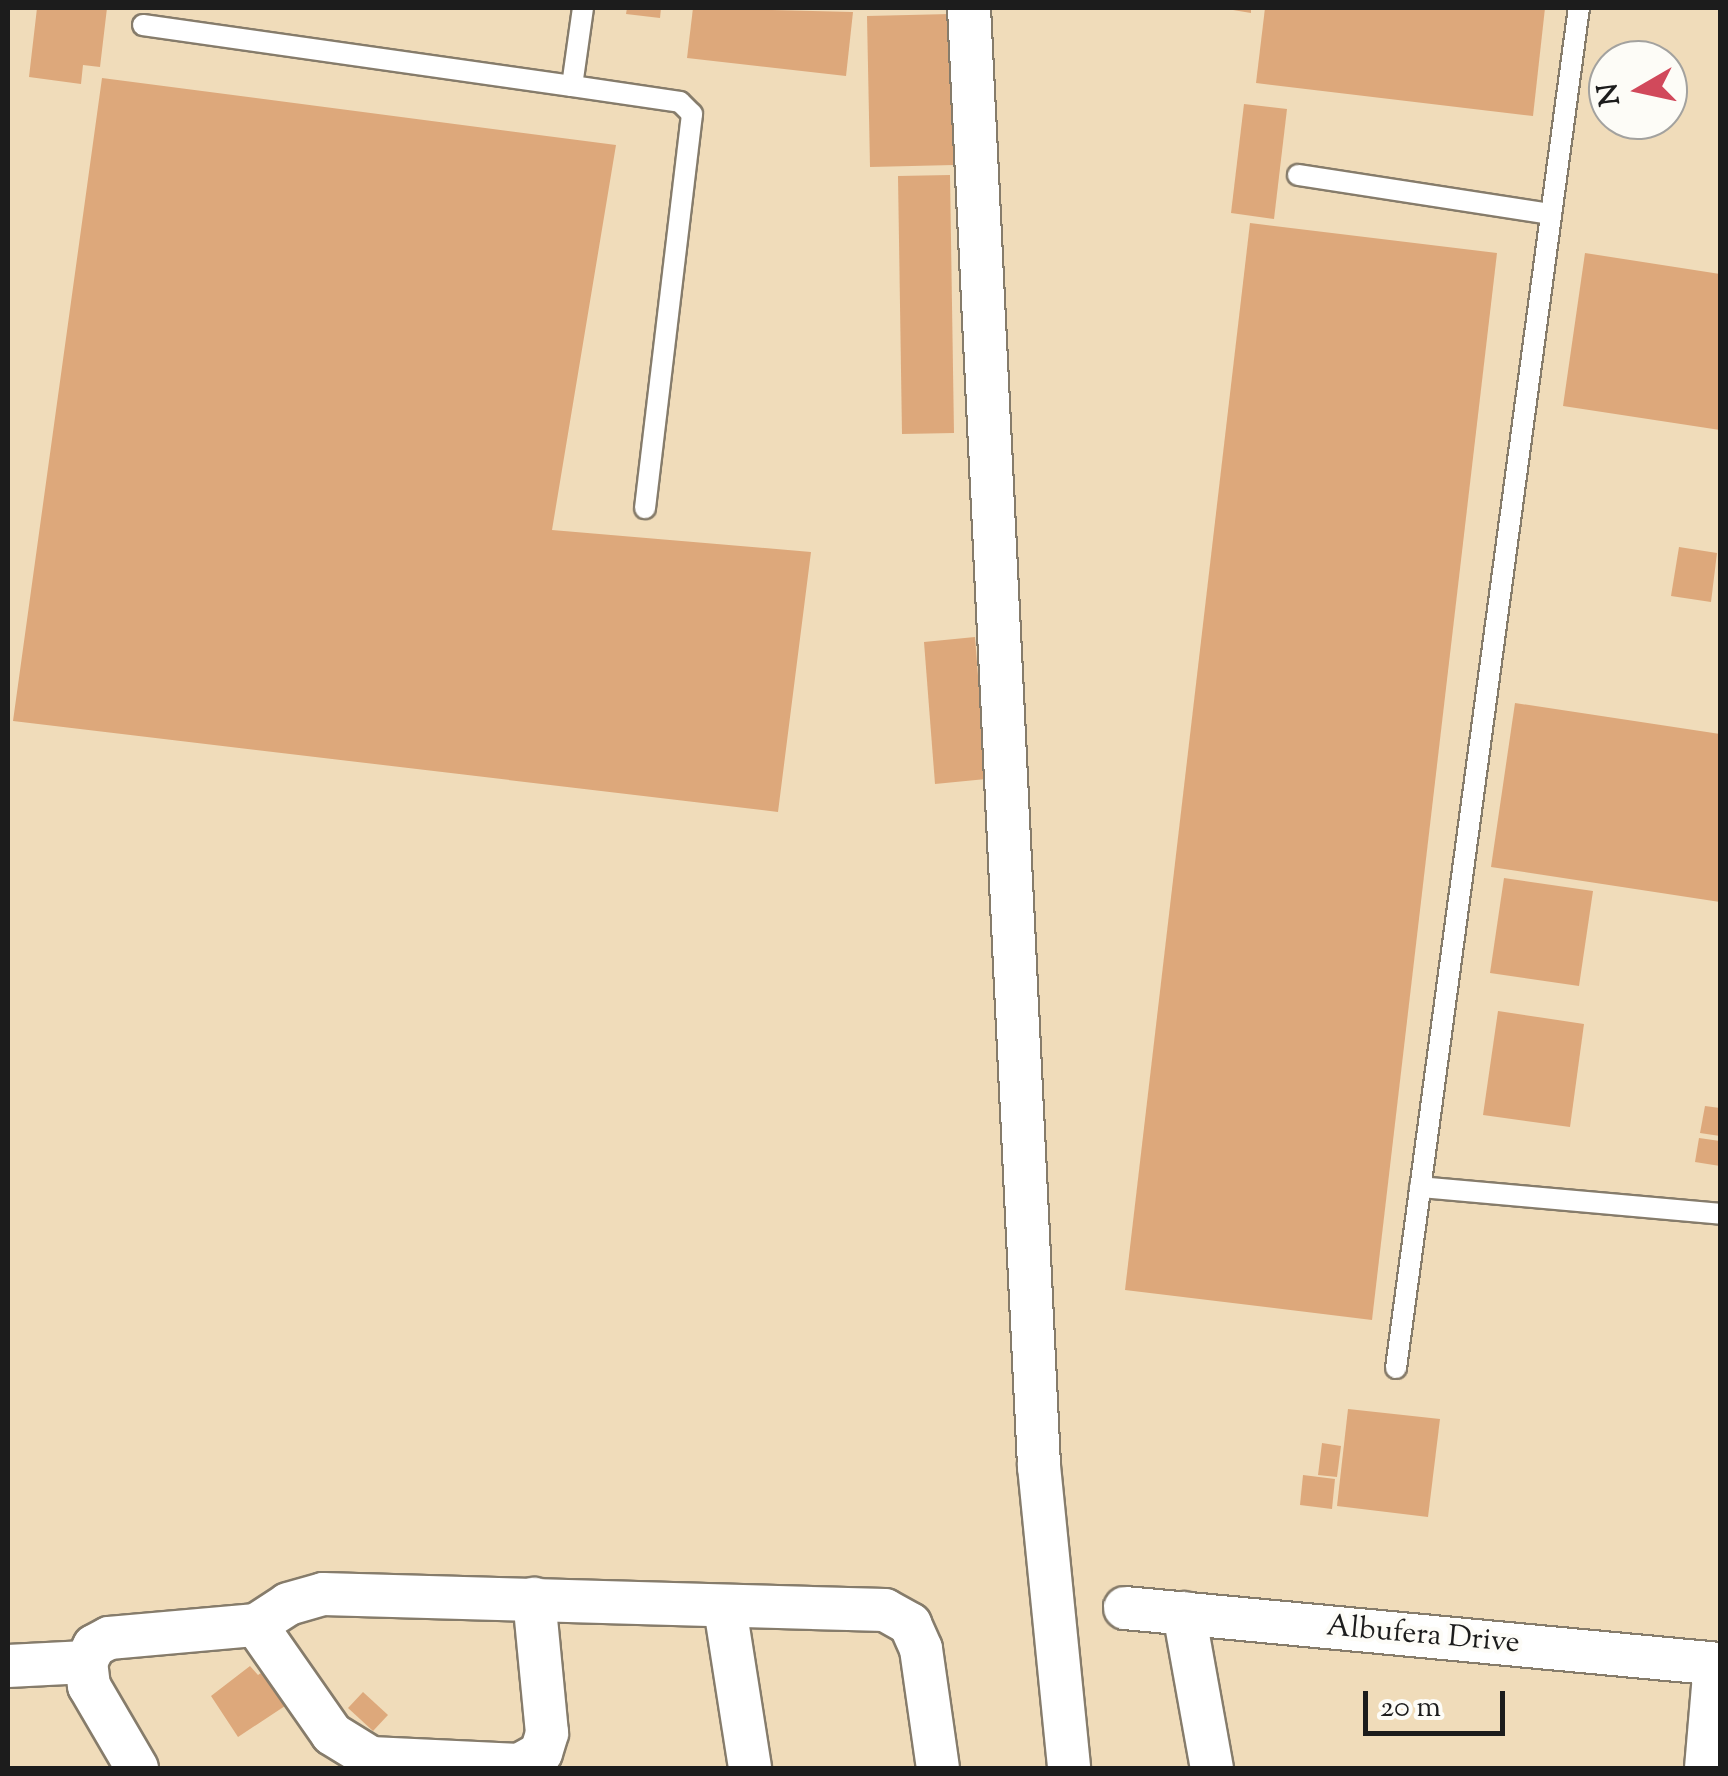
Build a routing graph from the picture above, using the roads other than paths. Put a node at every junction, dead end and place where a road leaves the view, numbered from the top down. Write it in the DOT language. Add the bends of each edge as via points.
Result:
graph roads {
  1 [pos="584,8"];
  2 [pos="970,8"];
  3 [pos="1578,8"];
  4 [pos="143,25"];
  5 [pos="572,86"];
  6 [pos="1298,175"];
  7 [pos="1551,214"];
  8 [pos="645,508"];
  9 [pos="1420,1187"];
  10 [pos="1720,1214"];
  11 [pos="1396,1368"];
  12 [pos="534,1599"];
  13 [pos="725,1608"];
  14 [pos="1125,1608"];
  15 [pos="1184,1614"];
  16 [pos="256,1625"];
  17 [pos="86,1662"];
  18 [pos="1718,1664"];
  19 [pos="8,1666"];
  20 [pos="137,1768"];
  21 [pos="750,1768"];
  22 [pos="938,1768"];
  23 [pos="1069,1768"];
  24 [pos="1212,1768"];
  25 [pos="1706,1768"];
  1 -- 5 [label="lane"];
  2 -- 23 [label="street" via="1037,1428"];
  3 -- 7 [label="lane"];
  4 -- 5 [label="lane"];
  5 -- 8 [label="lane" via="680,102 692,114"];
  6 -- 7 [label="lane"];
  7 -- 9 [label="lane"];
  9 -- 10 [label="lane"];
  9 -- 11 [label="lane"];
  12 -- 13 [label="street"];
  12 -- 16 [label="street" via="323,1594 288,1604"];
  12 -- 16 [label="street" via="547,1733 541,1754 519,1765 370,1758 332,1734"];
  13 -- 21 [label="street"];
  13 -- 22 [label="street" via="885,1610 910,1624 921,1649"];
  14 -- 15 [label="street, Albufera Drive"];
  15 -- 18 [label="street, Albufera Drive"];
  15 -- 24 [label="street"];
  16 -- 17 [label="street" via="109,1638"];
  17 -- 19 [label="street"];
  17 -- 20 [label="street" via="88,1686"];
  18 -- 25 [label="street"];
}
